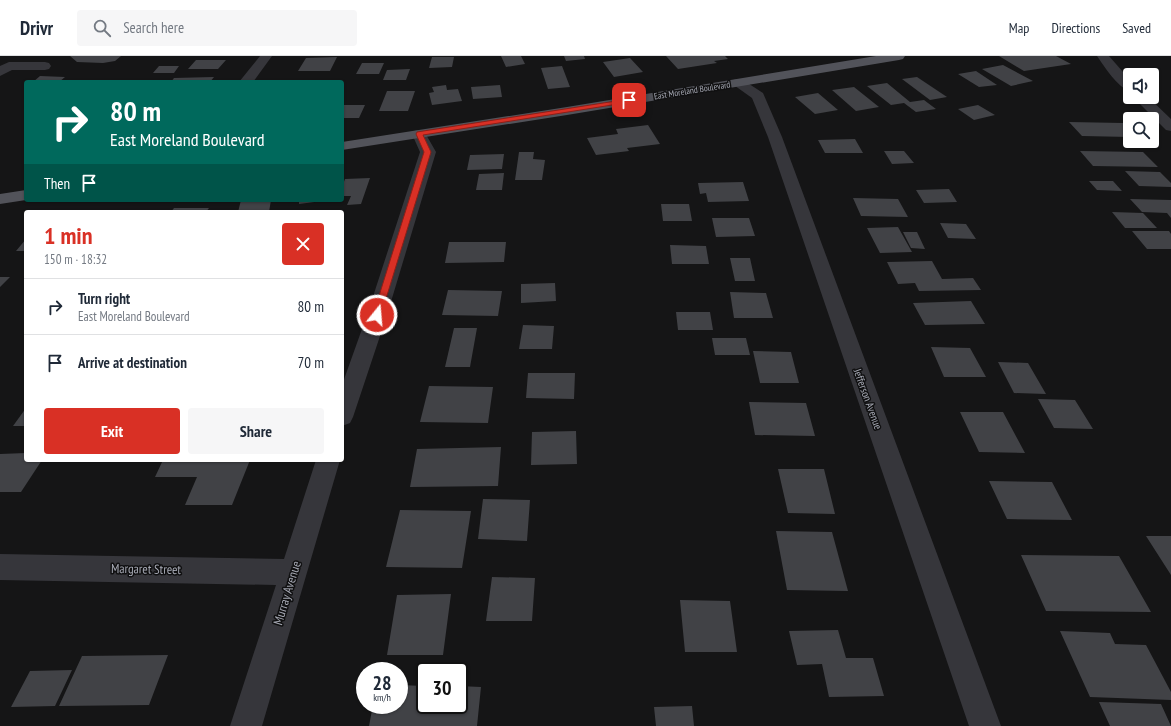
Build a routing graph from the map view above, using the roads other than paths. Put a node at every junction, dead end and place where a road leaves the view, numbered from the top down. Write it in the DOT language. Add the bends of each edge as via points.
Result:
graph roads {
  1 [pos="266,56"];
  2 [pos="899,56"];
  3 [pos="1103,56"];
  4 [pos="45,66"];
  5 [pos="0,72"];
  6 [pos="248,80"];
  7 [pos="1123,80"];
  8 [pos="738,83"];
  9 [pos="1147,104"];
  10 [pos="1171,127"];
  11 [pos="419,134"];
  12 [pos="344,146"];
  13 [pos="24,194"];
  14 [pos="0,199"];
  15 [pos="344,411"];
  16 [pos="327,462"];
  17 [pos="0,567"];
  18 [pos="293,572"];
  19 [pos="246,726"];
  20 [pos="985,726"];
  1 -- 6 [label="street"];
  2 -- 8 [label="main road, East Moreland Boulevard"];
  3 -- 7 [label="street"];
  4 -- 5 [label="street" via="9,66"];
  8 -- 11 [label="main road, East Moreland Boulevard"];
  8 -- 20 [label="street, Jefferson Avenue" via="758,96 775,137"];
  9 -- 10 [label="street"];
  11 -- 12 [label="main road, East Moreland Boulevard"];
  11 -- 15 [label="street" via="428,152"];
  13 -- 14 [label="main road"];
  16 -- 18 [label="street, Murray Avenue"];
  17 -- 18 [label="street, Margaret Street"];
  18 -- 19 [label="street, Murray Avenue"];
}
